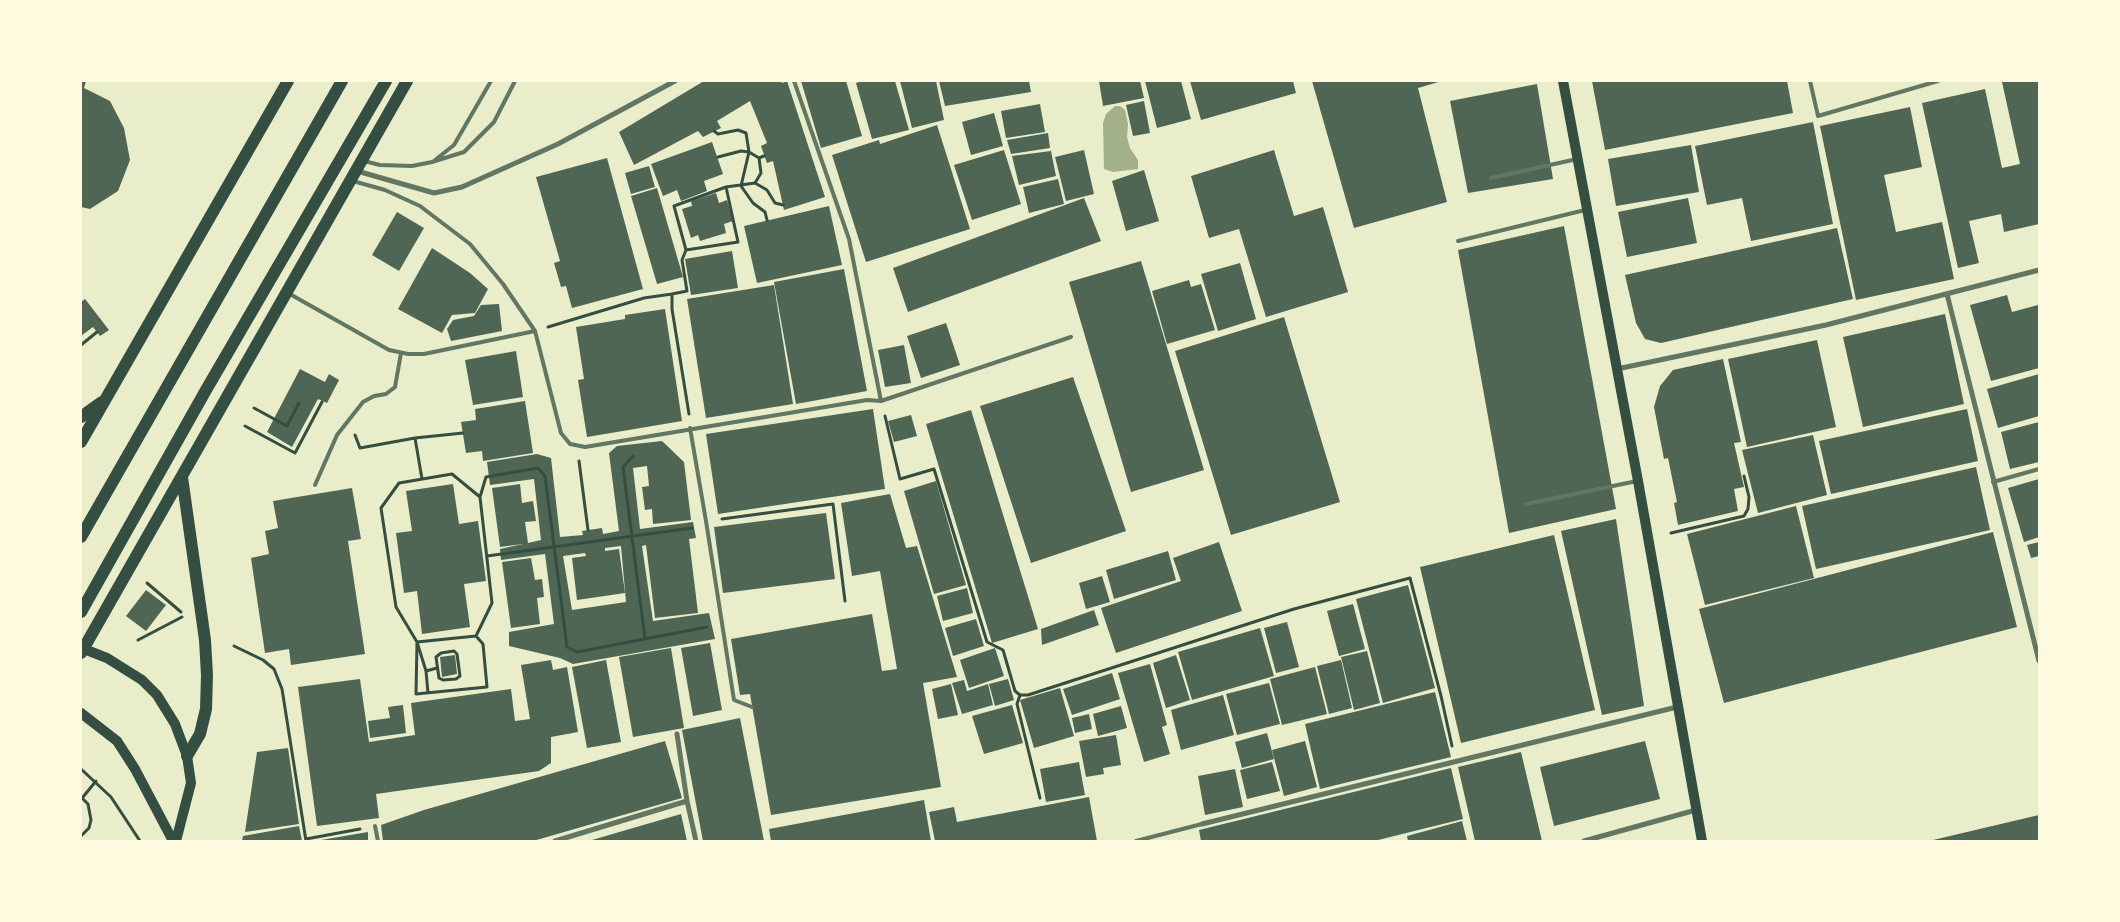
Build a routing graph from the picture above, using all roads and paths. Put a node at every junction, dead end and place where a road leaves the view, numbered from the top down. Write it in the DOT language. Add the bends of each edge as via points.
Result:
graph roads {
  1 [pos="288,81"];
  2 [pos="342,81"];
  3 [pos="386,81"];
  4 [pos="406,81"];
  5 [pos="490,81"];
  6 [pos="515,81"];
  7 [pos="675,81"];
  8 [pos="794,81"];
  9 [pos="1563,81"];
  10 [pos="1810,81"];
  11 [pos="1938,81"];
  12 [pos="714,132"];
  13 [pos="749,152"];
  14 [pos="764,156"];
  15 [pos="718,157"];
  16 [pos="759,158"];
  17 [pos="1578,159"];
  18 [pos="432,162"];
  19 [pos="356,170"];
  20 [pos="1491,178"];
  21 [pos="755,182"];
  22 [pos="741,186"];
  23 [pos="726,187"];
  24 [pos="783,205"];
  25 [pos="1587,210"];
  26 [pos="767,220"];
  27 [pos="1458,241"];
  28 [pos="686,250"];
  29 [pos="2039,270"];
  30 [pos="286,292"];
  31 [pos="672,294"];
  32 [pos="1947,294"];
  33 [pos="535,331"];
  34 [pos="97,332"];
  35 [pos="1072,337"];
  36 [pos="81,345"];
  37 [pos="401,352"];
  38 [pos="1617,369"];
  39 [pos="104,401"];
  40 [pos="881,401"];
  41 [pos="322,402"];
  42 [pos="299,403"];
  43 [pos="254,408"];
  44 [pos="81,417"];
  45 [pos="245,426"];
  46 [pos="690,428"];
  47 [pos="462,433"];
  48 [pos="415,438"];
  49 [pos="81,442"];
  50 [pos="576,445"];
  51 [pos="360,448"];
  52 [pos="634,455"];
  53 [pos="2039,469"];
  54 [pos="1744,476"];
  55 [pos="182,477"];
  56 [pos="422,479"];
  57 [pos="1638,481"];
  58 [pos="1993,482"];
  59 [pos="315,484"];
  60 [pos="480,497"];
  61 [pos="1526,504"];
  62 [pos="707,524"];
  63 [pos="588,530"];
  64 [pos="1671,533"];
  65 [pos="632,537"];
  66 [pos="81,538"];
  67 [pos="555,547"];
  68 [pos="487,556"];
  69 [pos="147,583"];
  70 [pos="845,601"];
  71 [pos="81,612"];
  72 [pos="722,625"];
  73 [pos="476,636"];
  74 [pos="646,639"];
  75 [pos="138,640"];
  76 [pos="417,642"];
  77 [pos="234,646"];
  78 [pos="82,650"];
  79 [pos="2039,661"];
  80 [pos="437,668"];
  81 [pos="426,671"];
  82 [pos="428,693"];
  83 [pos="1020,695"];
  84 [pos="752,707"];
  85 [pos="1677,708"];
  86 [pos="81,713"];
  87 [pos="677,734"];
  88 [pos="187,756"];
  89 [pos="1455,761"];
  90 [pos="81,769"];
  91 [pos="96,781"];
  92 [pos="82,797"];
  93 [pos="1040,798"];
  94 [pos="687,801"];
  95 [pos="1696,810"];
  96 [pos="1202,824"];
  97 [pos="376,826"];
  98 [pos="81,836"];
  99 [pos="306,840"];
  100 [pos="140,841"];
  101 [pos="175,841"];
  102 [pos="378,841"];
  103 [pos="555,841"];
  104 [pos="696,841"];
  105 [pos="1136,841"];
  106 [pos="1584,841"];
  107 [pos="1702,841"];
  1 -- 39 [label="main road"];
  2 -- 66 [label="main road"];
  3 -- 71 [label="main road"];
  4 -- 19 [label="main road"];
  5 -- 18 [label="lane" via="454,145"];
  6 -- 18 [label="lane" via="494,122 464,152"];
  7 -- 19 [label="street" via="558,144 462,187 434,193"];
  8 -- 40 [label="lane" via="849,240"];
  9 -- 17 [label="main road"];
  10 -- 11 [label="lane" via="1818,116"];
  12 -- 13 [label="path" via="738,130 746,133"];
  13 -- 15 [label="path"];
  13 -- 16 [label="path"];
  13 -- 22 [label="path"];
  14 -- 16 [label="path"];
  16 -- 21 [label="path" via="761,173"];
  17 -- 20 [label="lane"];
  17 -- 25 [label="main road"];
  18 -- 19 [label="lane"];
  19 -- 30 [label="main road"];
  19 -- 33 [label="lane" via="385,190 420,206 470,244"];
  21 -- 22 [label="path"];
  21 -- 24 [label="path" via="767,190 775,203"];
  22 -- 23 [label="path"];
  22 -- 26 [label="path"];
  23 -- 28 [label="path" via="674,206"];
  23 -- 28 [label="path" via="738,242"];
  25 -- 27 [label="lane"];
  25 -- 38 [label="main road"];
  28 -- 31 [label="path" via="682,260 687,291"];
  29 -- 32 [label="street"];
  30 -- 37 [label="lane" via="389,350"];
  30 -- 55 [label="main road"];
  31 -- 33 [label="path" via="644,298"];
  31 -- 46 [label="path"];
  32 -- 38 [label="street" via="1826,325"];
  32 -- 58 [label="street"];
  33 -- 37 [label="lane" via="424,354"];
  33 -- 50 [label="lane" via="561,433 570,444"];
  34 -- 36 [label="path"];
  35 -- 40 [label="lane"];
  37 -- 59 [label="lane" via="395,387 386,394 363,402 337,435"];
  38 -- 57 [label="main road"];
  39 -- 44 [label="main road"];
  39 -- 49 [label="main road"];
  40 -- 46 [label="lane" via="867,400"];
  40 -- 83 [label="path" via="900,479 934,469 987,642 1003,650 1015,691"];
  41 -- 45 [label="path" via="295,453"];
  42 -- 43 [label="path" via="287,426"];
  46 -- 50 [label="lane" via="585,447"];
  46 -- 62 [label="lane"];
  47 -- 48 [label="path"];
  48 -- 51 [label="path"];
  48 -- 56 [label="path"];
  50 -- 63 [label="path"];
  52 -- 65 [label="path" via="623,467"];
  53 -- 58 [label="lane"];
  54 -- 64 [label="path" via="1749,498 1744,516"];
  55 -- 78 [label="main road"];
  55 -- 88 [label="main road" via="207,675 206,709 200,734"];
  56 -- 60 [label="path" via="452,474"];
  56 -- 76 [label="path" via="399,483 381,508 396,607"];
  57 -- 61 [label="lane"];
  57 -- 85 [label="main road"];
  58 -- 79 [label="street"];
  60 -- 67 [label="path" via="486,477 538,468 545,476"];
  60 -- 68 [label="path"];
  62 -- 65 [label="path"];
  62 -- 70 [label="path" via="832,504"];
  62 -- 72 [label="lane"];
  65 -- 67 [label="path"];
  65 -- 74 [label="path"];
  67 -- 68 [label="path"];
  67 -- 74 [label="path" via="568,647 577,652"];
  68 -- 73 [label="path" via="492,603"];
  69 -- 75 [label="path" via="185,615"];
  72 -- 74 [label="path"];
  72 -- 84 [label="lane" via="734,700"];
  73 -- 76 [label="path"];
  73 -- 82 [label="path" via="484,644 487,688"];
  76 -- 81 [label="path"];
  76 -- 82 [label="path" via="416,694"];
  77 -- 99 [label="path" via="274,669 282,689"];
  78 -- 88 [label="main road" via="123,667 157,695 175,724"];
  80 -- 80 [label="path" via="439,678 456,679 460,676 457,654 454,651 441,653 436,657"];
  80 -- 81 [label="path"];
  81 -- 82 [label="path"];
  83 -- 89 [label="path" via="1294,609 1410,578"];
  83 -- 93 [label="path" via="1017,704"];
  85 -- 89 [label="street"];
  85 -- 95 [label="main road"];
  86 -- 101 [label="main road" via="116,741"];
  87 -- 94 [label="street"];
  88 -- 101 [label="main road" via="191,782"];
  89 -- 96 [label="street"];
  90 -- 91 [label="path"];
  91 -- 92 [label="path"];
  91 -- 100 [label="path" via="112,797"];
  92 -- 98 [label="path" via="91,812 91,820"];
  94 -- 103 [label="street"];
  94 -- 104 [label="street"];
  95 -- 106 [label="street"];
  95 -- 107 [label="main road"];
  96 -- 105 [label="lane"];
  97 -- 99 [label="path"];
  97 -- 102 [label="lane"];
}
